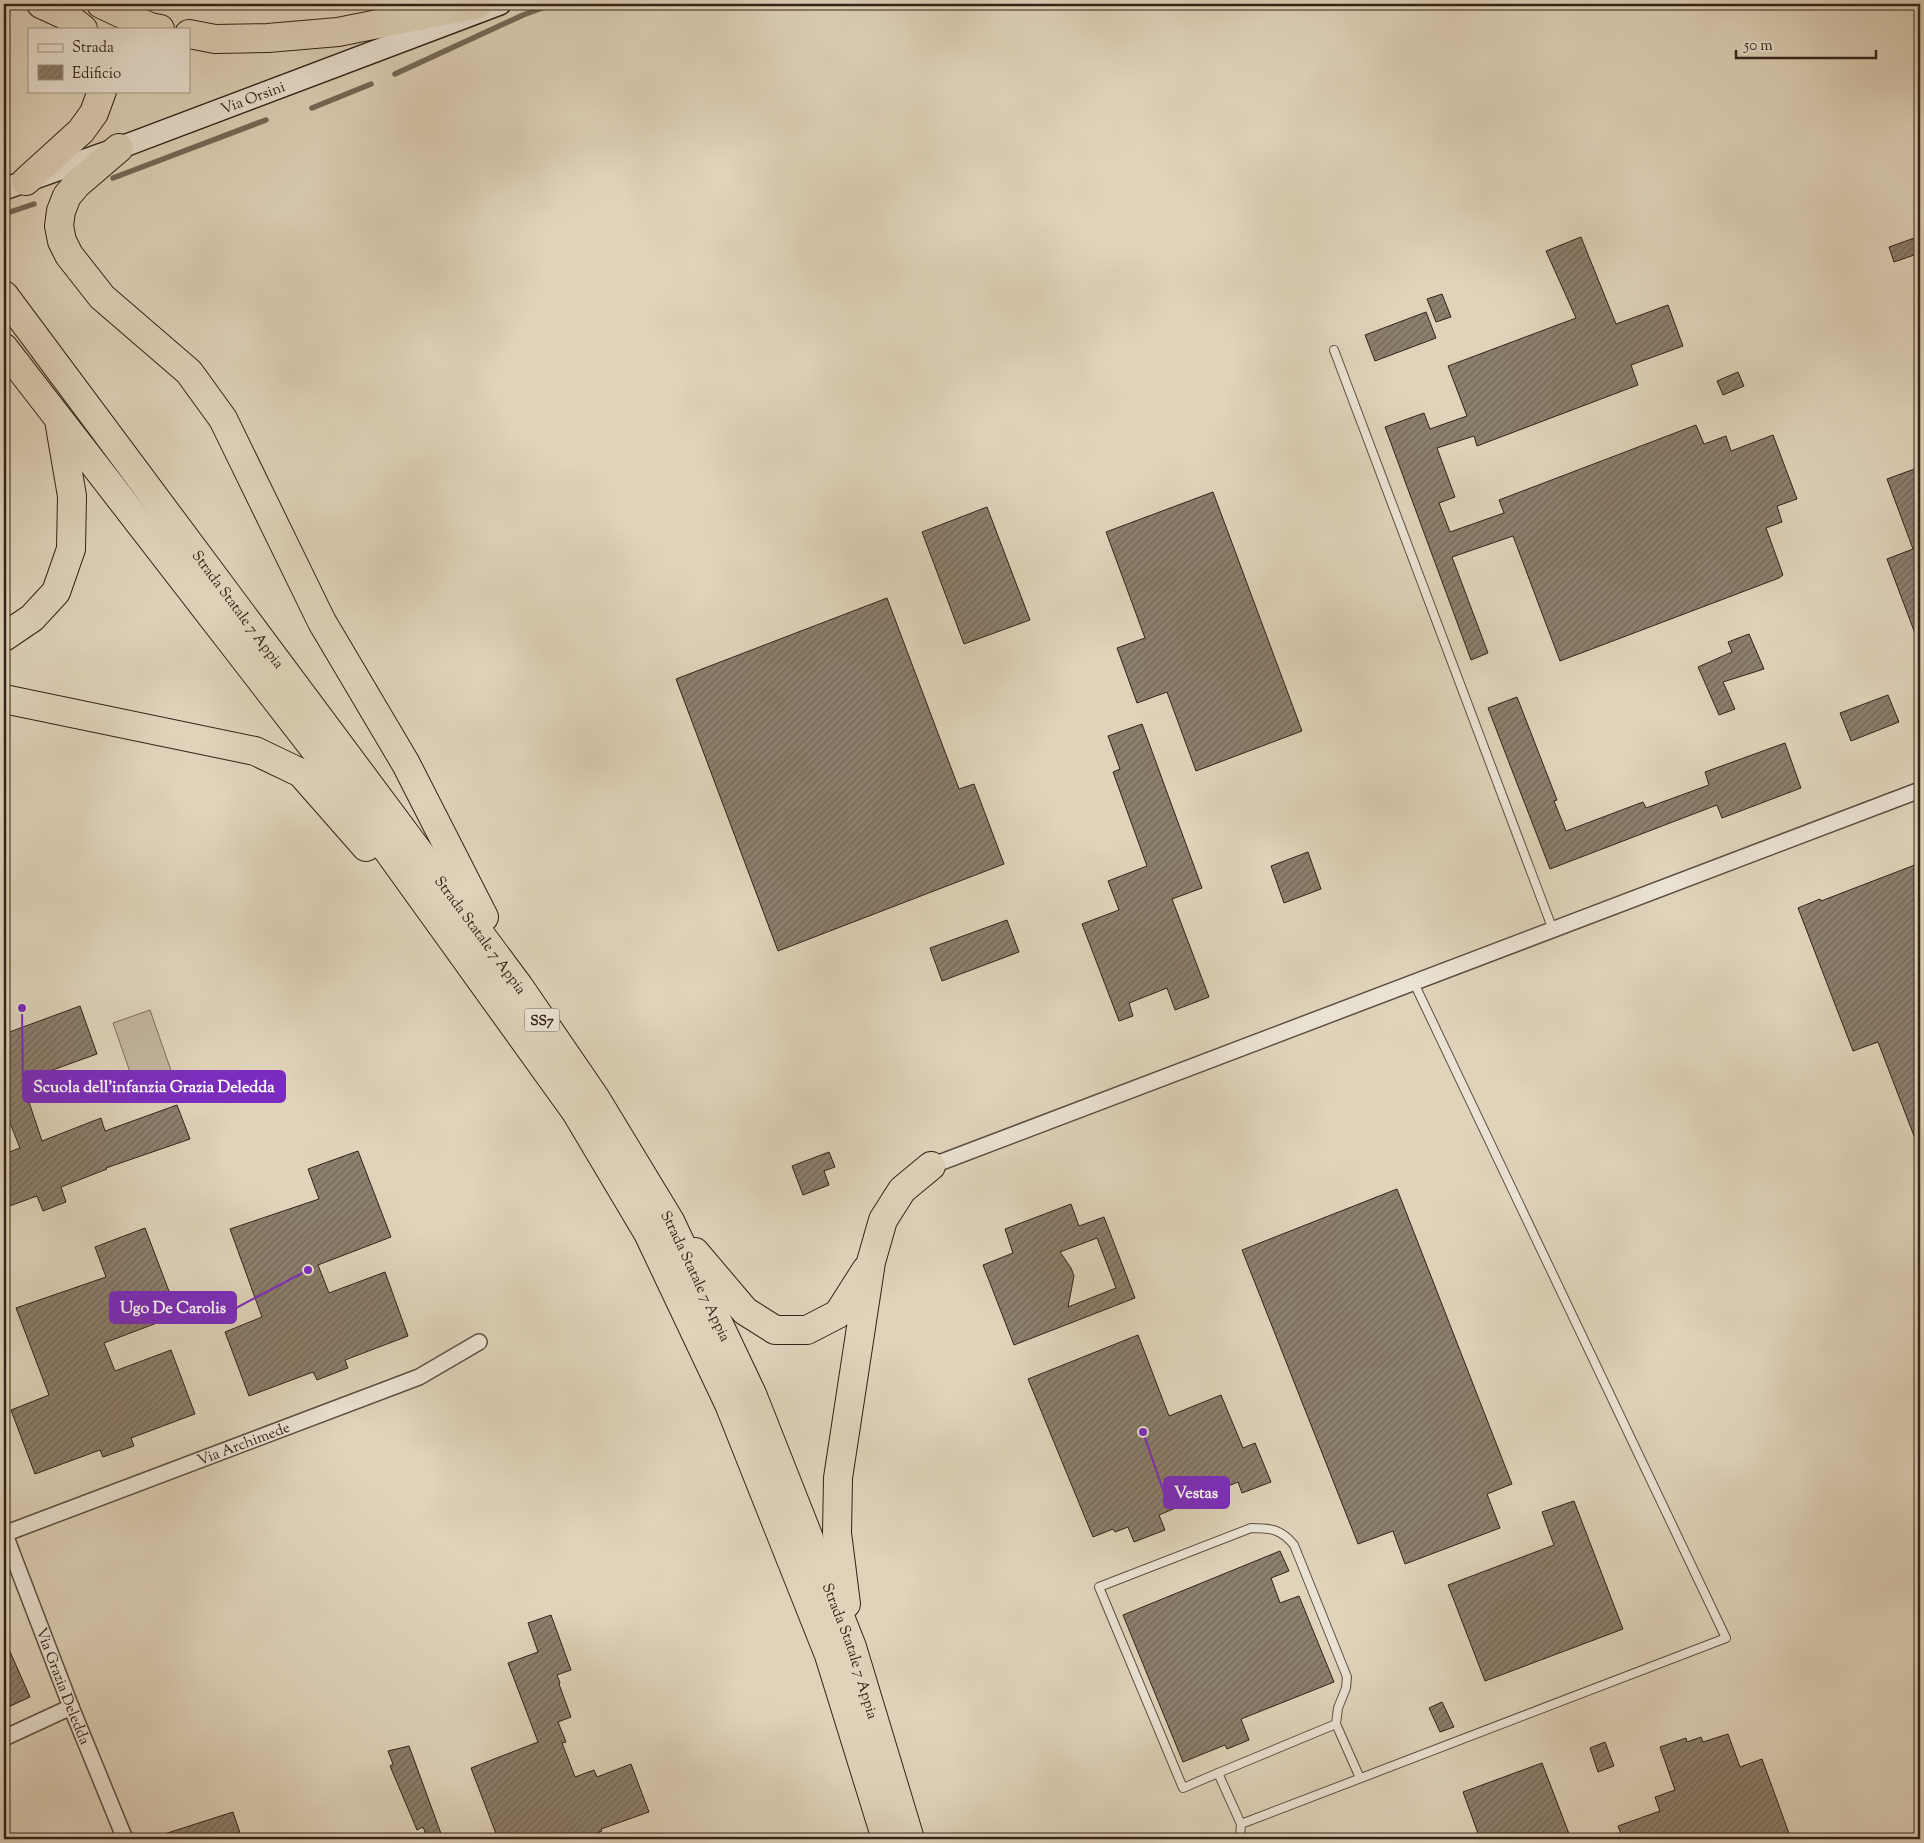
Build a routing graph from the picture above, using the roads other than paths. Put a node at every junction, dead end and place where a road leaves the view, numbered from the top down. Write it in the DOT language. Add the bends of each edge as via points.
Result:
graph roads {
  1 [pos="41,4"];
  2 [pos="101,4"];
  3 [pos="478,4"];
  4 [pos="500,4"];
  5 [pos="82,28"];
  6 [pos="155,28"];
  7 [pos="190,34"];
  8 [pos="102,92"];
  9 [pos="119,148"];
  10 [pos="15,185"];
  11 [pos="4,295"];
  12 [pos="4,348"];
  13 [pos="1334,350"];
  14 [pos="59,422"];
  15 [pos="4,637"];
  16 [pos="4,699"];
  17 [pos="1920,790"];
  18 [pos="1553,930"];
  19 [pos="464,955"];
  20 [pos="1414,982"];
  21 [pos="518,985"];
  22 [pos="931,1166"];
  23 [pos="670,1221"];
  24 [pos="871,1262"];
  25 [pos="479,1342"];
  26 [pos="4,1533"];
  27 [pos="852,1647"];
  28 [pos="71,1707"];
  29 [pos="1336,1724"];
  30 [pos="4,1738"];
  31 [pos="1218,1773"];
  32 [pos="1360,1778"];
  33 [pos="1241,1824"];
  34 [pos="124,1839"];
  35 [pos="886,1839"];
  36 [pos="910,1839"];
  37 [pos="1240,1839"];
  1 -- 5 [label="highway" via="65,15"];
  2 -- 6 [label="highway"];
  3 -- 7 [label="highway" via="338,32 215,39"];
  4 -- 9 [label="main road, Via Orsini"];
  8 -- 10 [label="highway" via="94,113 81,131"];
  9 -- 10 [label="main road, Via Orsini"];
  9 -- 21 [label="highway" via="67,196 59,226 62,241 102,297 188,372 223,419 322,622 406,764"];
  11 -- 21 [label="highway, Strada Statale 7 Appia / SS7"];
  12 -- 14 [label="highway, Strada Statale 7 Appia / SS7"];
  13 -- 18 [label="lane"];
  14 -- 15 [label="highway" via="72,496 71,548 56,592 32,618"];
  14 -- 19 [label="highway, Strada Statale 7 Appia / SS7" via="319,755"];
  16 -- 19 [label="highway" via="254,751 300,773"];
  17 -- 18 [label="street"];
  18 -- 20 [label="street"];
  19 -- 35 [label="highway, Strada Statale 7 Appia / SS7" via="576,1112 648,1233 729,1404 829,1655"];
  20 -- 22 [label="street"];
  20 -- 32 [label="lane" via="1726,1638"];
  21 -- 23 [label="highway, Strada Statale 7 Appia / SS7" via="596,1099"];
  22 -- 24 [label="highway" via="902,1190 883,1220"];
  23 -- 24 [label="highway" via="745,1311 775,1330 807,1330 838,1314"];
  23 -- 27 [label="highway, Strada Statale 7 Appia / SS7" via="752,1394"];
  24 -- 27 [label="highway" via="838,1478 837,1534"];
  25 -- 26 [label="street, Via Archimede" via="419,1377"];
  26 -- 28 [label="street, Via Grazia Deledda"];
  27 -- 36 [label="highway, Strada Statale 7 Appia / SS7"];
  28 -- 30 [label="street"];
  28 -- 34 [label="street, Via Grazia Deledda"];
  29 -- 31 [label="lane"];
  29 -- 31 [label="lane" via="1347,1677 1294,1545 1286,1535 1276,1530 1251,1528 1099,1586 1183,1788"];
  29 -- 32 [label="lane"];
  31 -- 33 [label="lane"];
  32 -- 33 [label="lane"];
  33 -- 37 [label="lane"];
}
